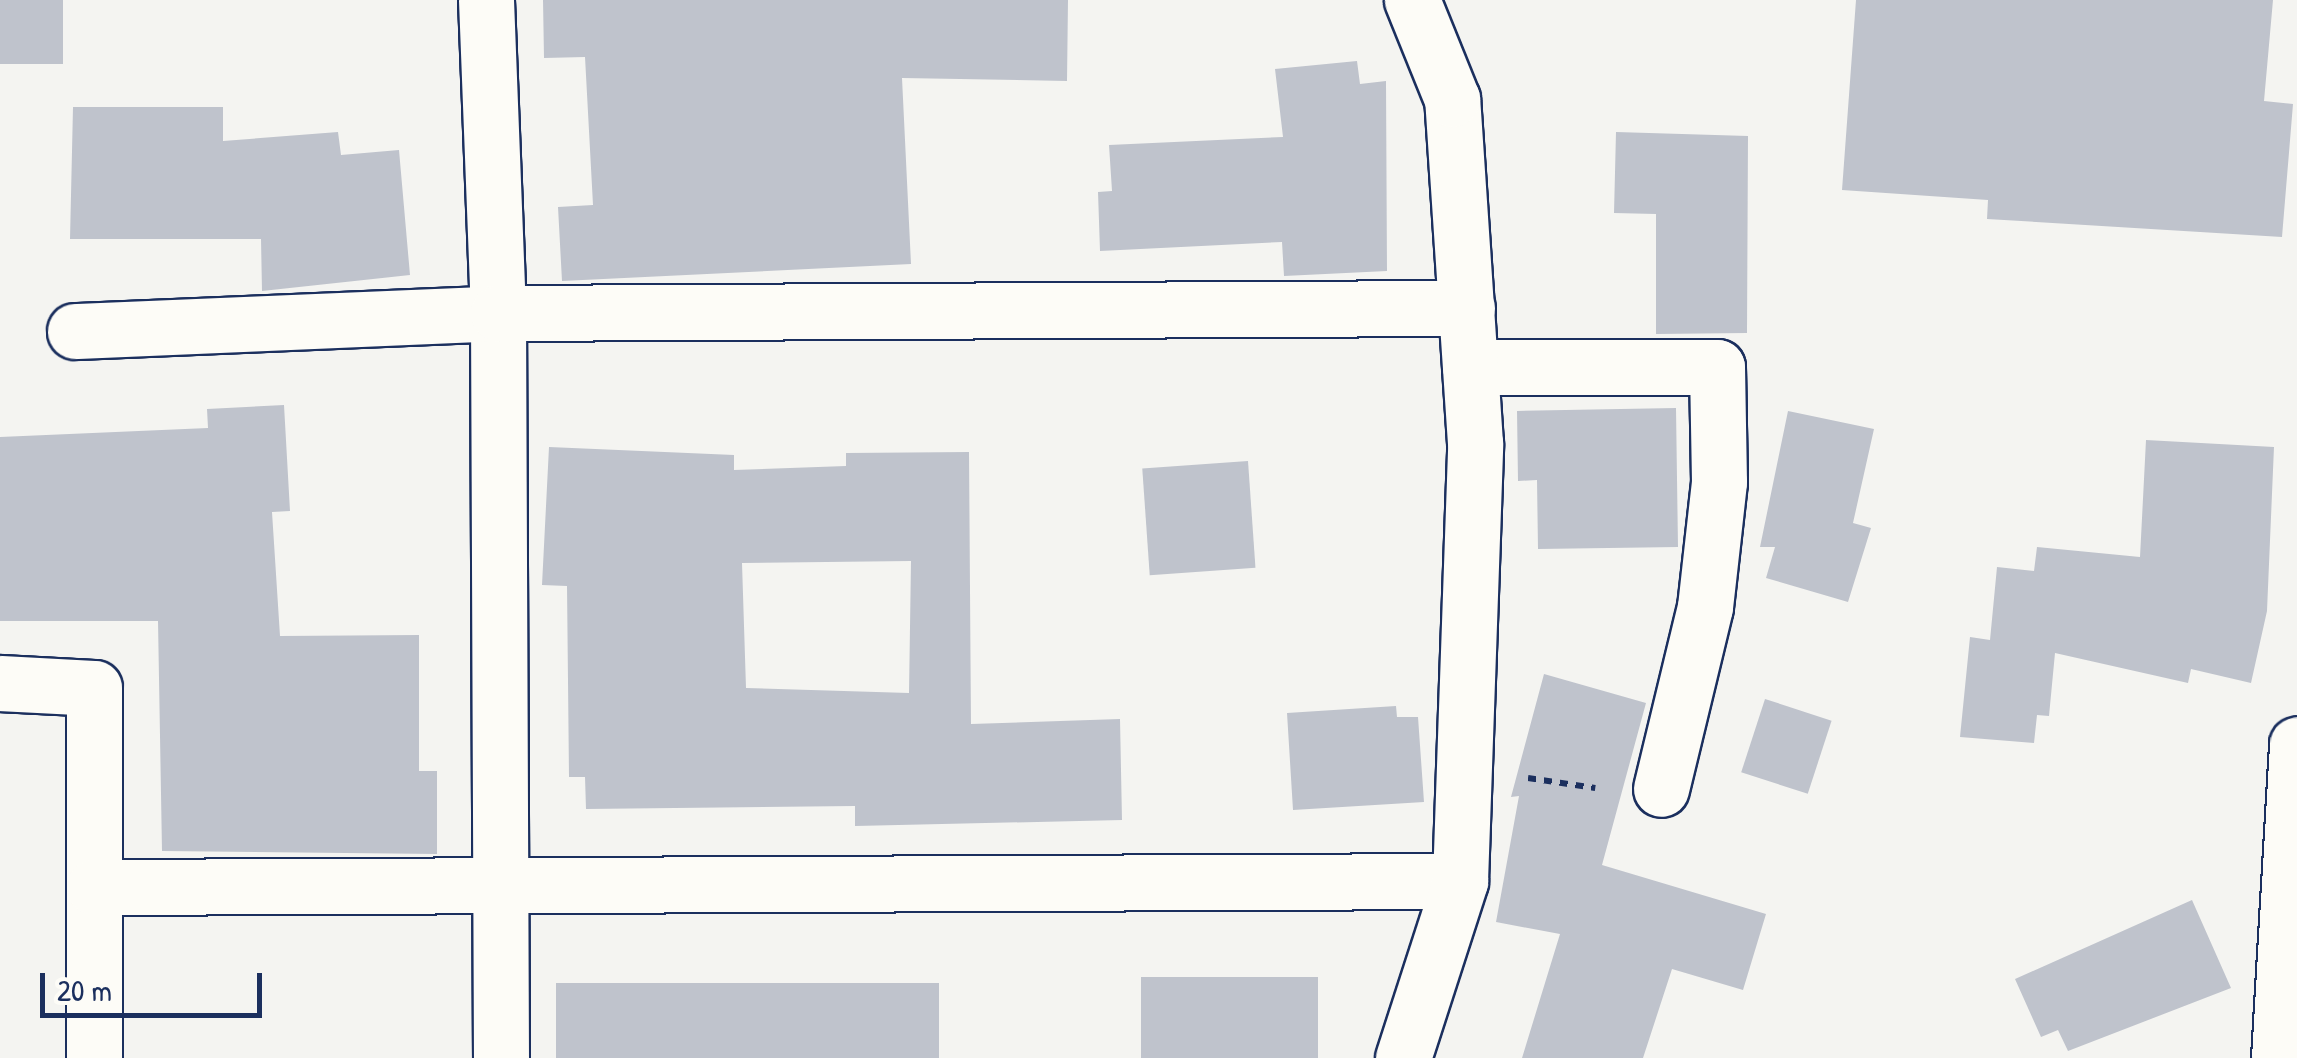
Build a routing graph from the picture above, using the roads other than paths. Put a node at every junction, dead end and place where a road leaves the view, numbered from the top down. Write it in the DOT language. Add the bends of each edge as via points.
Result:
graph roads {
  1 [pos="486,0"];
  2 [pos="1412,0"];
  3 [pos="1467,308"];
  4 [pos="498,313"];
  5 [pos="75,331"];
  6 [pos="1470,367"];
  7 [pos="0,683"];
  8 [pos="2297,745"];
  9 [pos="1661,789"];
  10 [pos="1460,881"];
  11 [pos="94,887"];
  12 [pos="502,892"];
  13 [pos="94,1058"];
  14 [pos="501,1058"];
  15 [pos="1402,1058"];
  16 [pos="2279,1058"];
  1 -- 4 [label="street"];
  2 -- 3 [label="street" via="1452,99"];
  3 -- 4 [label="street"];
  3 -- 6 [label="street"];
  4 -- 5 [label="street"];
  4 -- 12 [label="street"];
  6 -- 9 [label="street" via="1717,367 1719,482 1705,607"];
  6 -- 10 [label="street"];
  7 -- 11 [label="street" via="94,688"];
  8 -- 16 [label="street"];
  10 -- 12 [label="street"];
  10 -- 15 [label="street"];
  11 -- 12 [label="street"];
  11 -- 13 [label="street"];
  12 -- 14 [label="street"];
}
